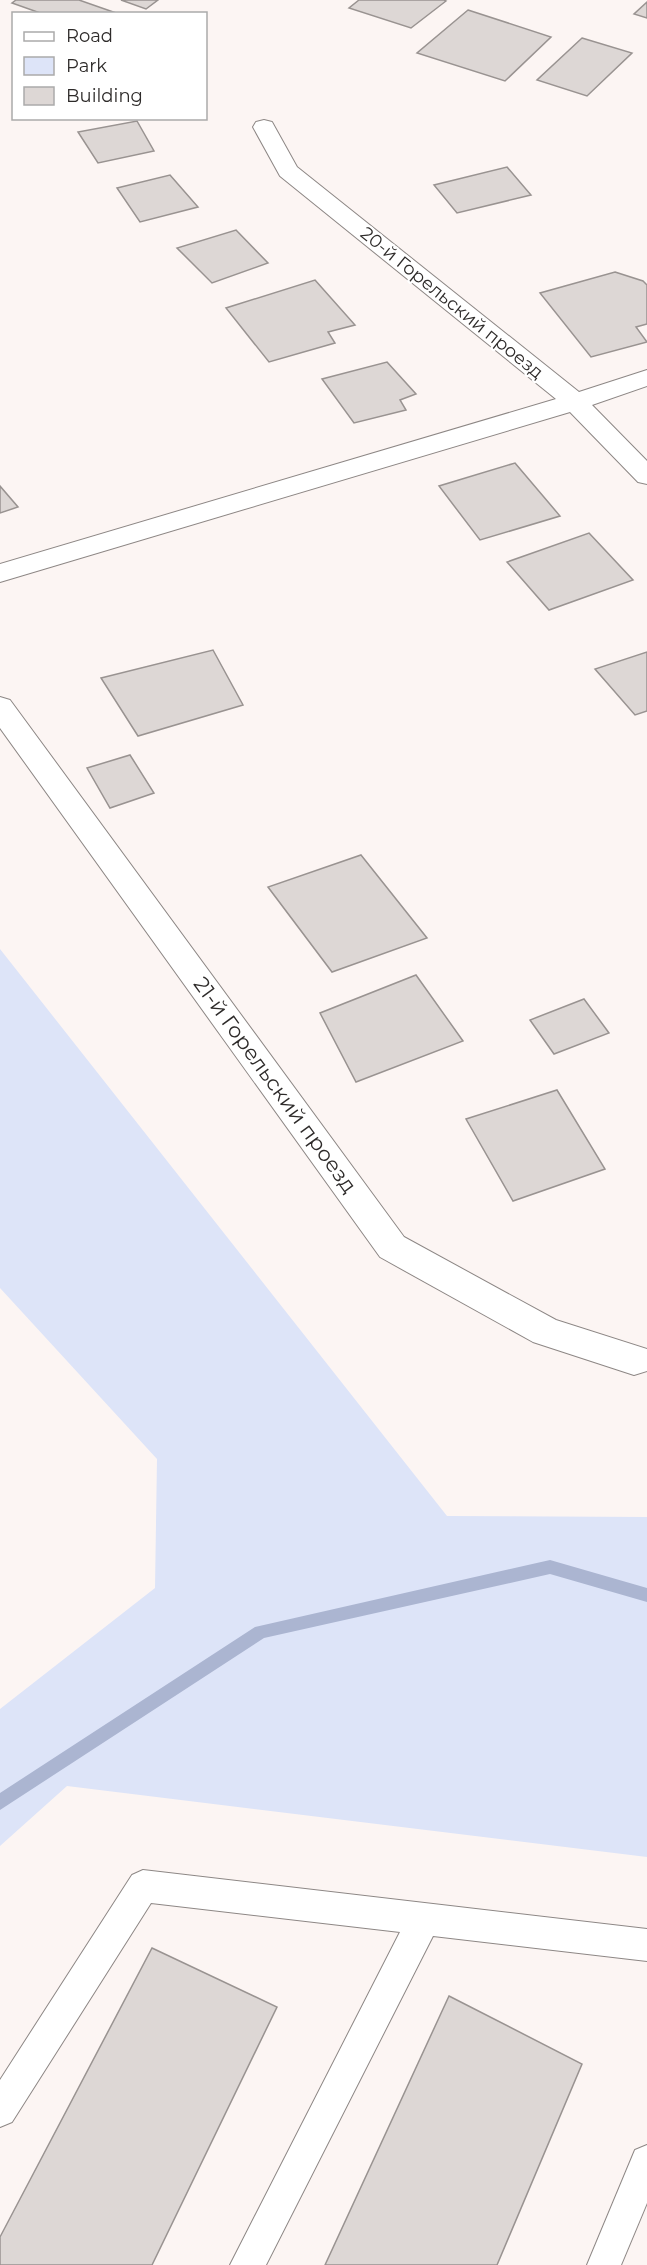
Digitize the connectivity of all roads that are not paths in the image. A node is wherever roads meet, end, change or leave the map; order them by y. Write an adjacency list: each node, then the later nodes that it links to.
1 (264, 127): 3 (street, 20-й Горельский проезд)
2 (647, 378): 3 (street)
3 (575, 402): 4 (street, 20-й Горельский проезд); 5 (street)
4 (647, 476)
5 (0, 573)
6 (0, 707): 7 (street, 21-й Горельский проезд)
7 (634, 1360)
8 (424, 1919): 9 (lane); 10 (lane); 12 (lane)
9 (647, 1945)
10 (0, 2110)
11 (647, 2162): 13 (lane)
12 (247, 2265)
13 (604, 2265)

